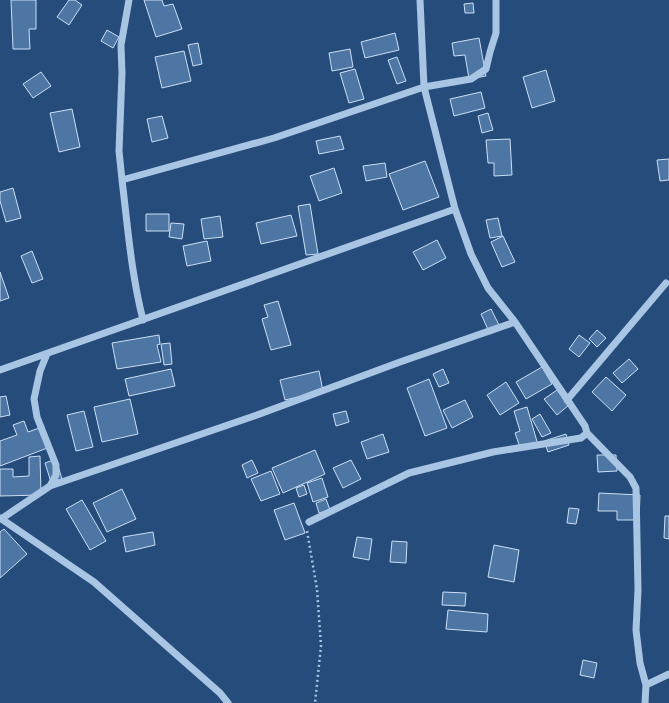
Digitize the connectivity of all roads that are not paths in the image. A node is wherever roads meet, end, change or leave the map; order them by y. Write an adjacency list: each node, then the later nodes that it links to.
1 (129, 0): 5 (street)
2 (420, 0): 4 (street)
3 (496, 0): 4 (street)
4 (424, 87): 5 (street); 6 (street)
5 (122, 180): 8 (street)
6 (455, 209): 8 (street); 9 (street)
7 (666, 283): 12 (street)
8 (143, 320): 10 (street)
9 (515, 322): 12 (street); 14 (street)
10 (47, 354): 11 (street); 14 (street)
11 (0, 370)
12 (567, 400): 13 (street)
13 (586, 433): 16 (street); 18 (street)
14 (50, 486): 15 (street)
15 (1, 518): 20 (street)
16 (309, 522)
17 (669, 674): 18 (street)
18 (646, 685): 19 (street)
19 (646, 702)
20 (228, 703)

